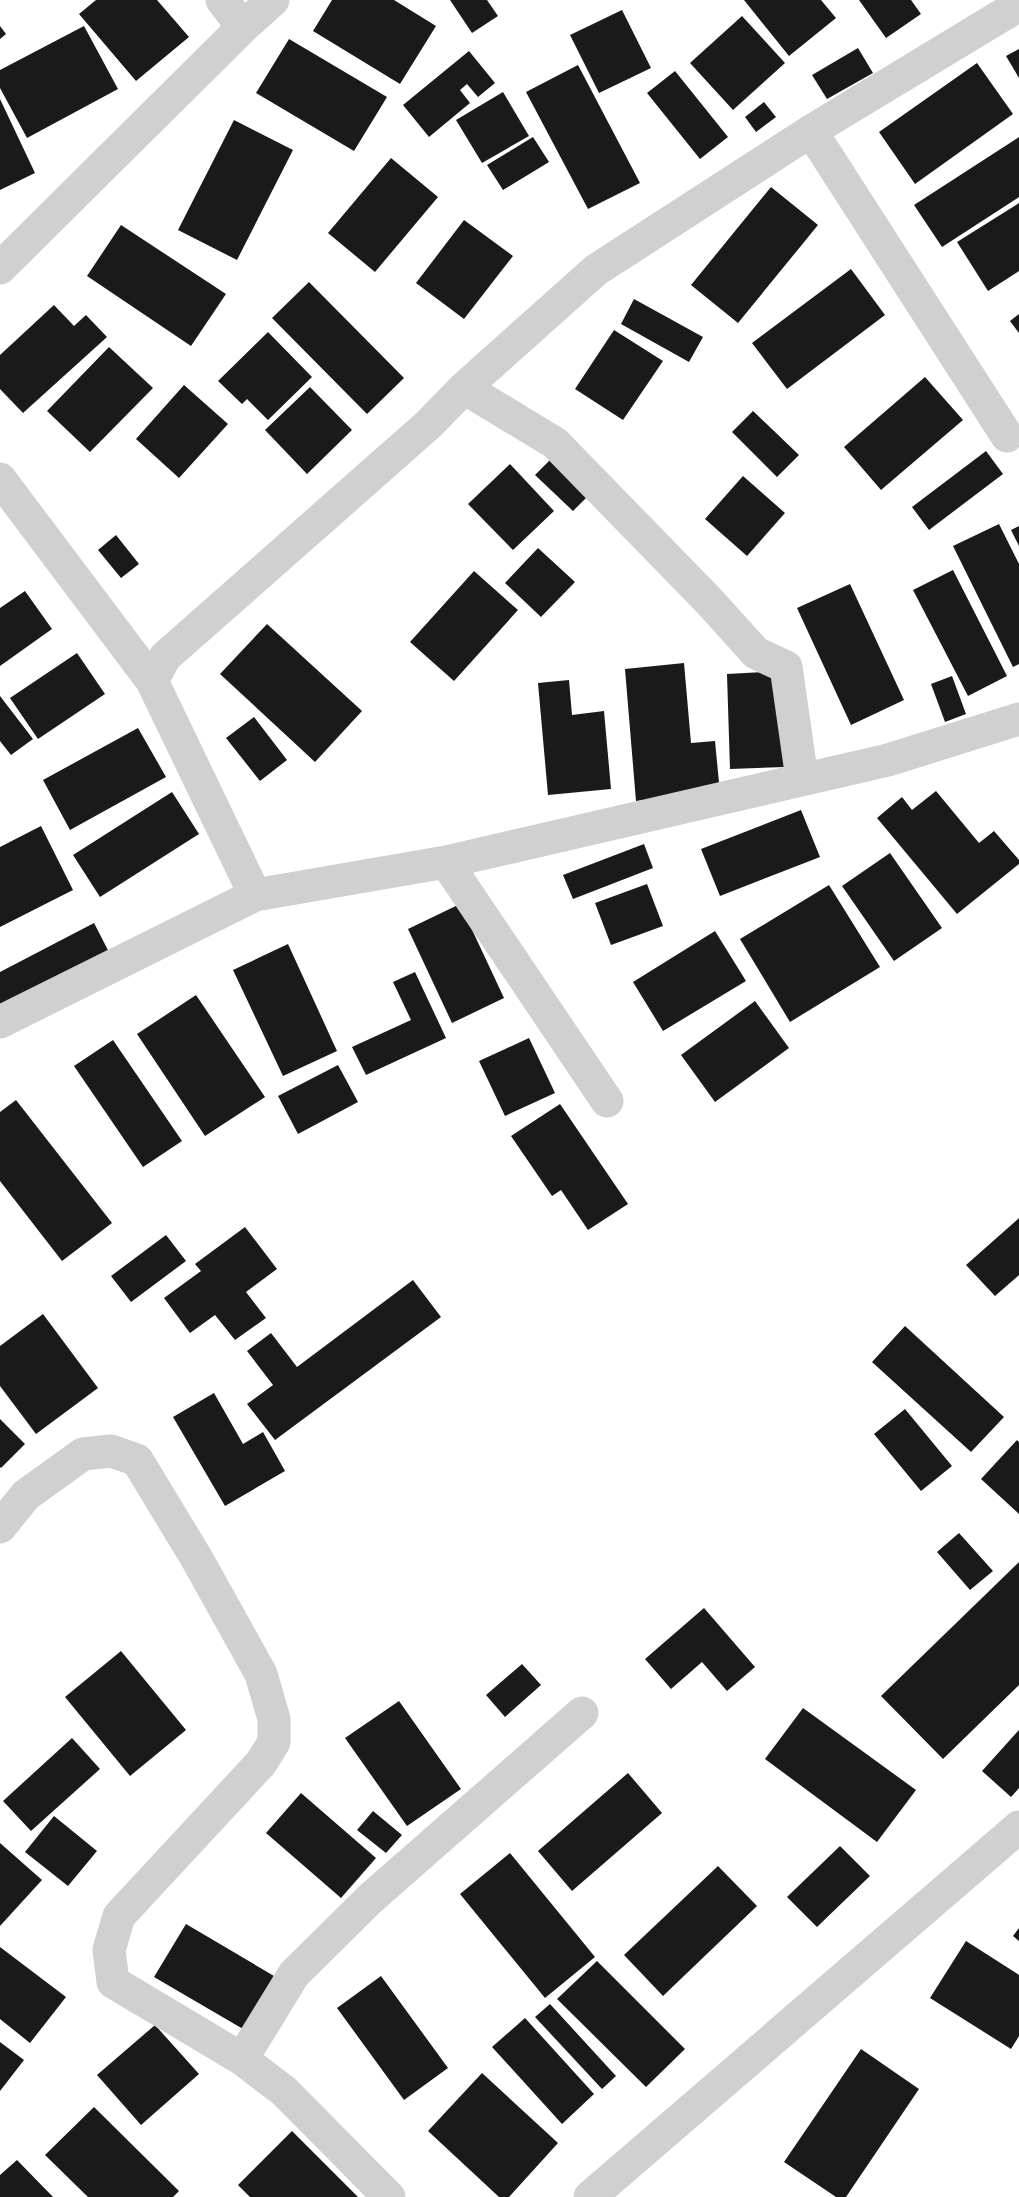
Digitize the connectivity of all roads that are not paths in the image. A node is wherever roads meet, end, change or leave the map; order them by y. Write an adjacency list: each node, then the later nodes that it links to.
1 (222, 0): 4 (street)
2 (273, 0): 4 (street)
3 (1019, 5): 5 (street)
4 (243, 27): 6 (street)
5 (811, 131): 7 (street); 8 (street)
6 (0, 268)
7 (464, 388): 10 (street); 12 (street)
8 (1007, 436)
9 (0, 479): 10 (street)
10 (152, 681): 14 (street)
11 (1019, 719): 12 (street)
12 (802, 779): 13 (street)
13 (446, 862): 14 (street); 16 (street)
14 (255, 895): 15 (street)
15 (0, 1022)
16 (607, 1101)
17 (0, 1527): 20 (street)
18 (582, 1713): 20 (street)
19 (1019, 1827): 22 (street)
20 (242, 2059): 21 (street)
21 (389, 2197)
22 (590, 2197)

